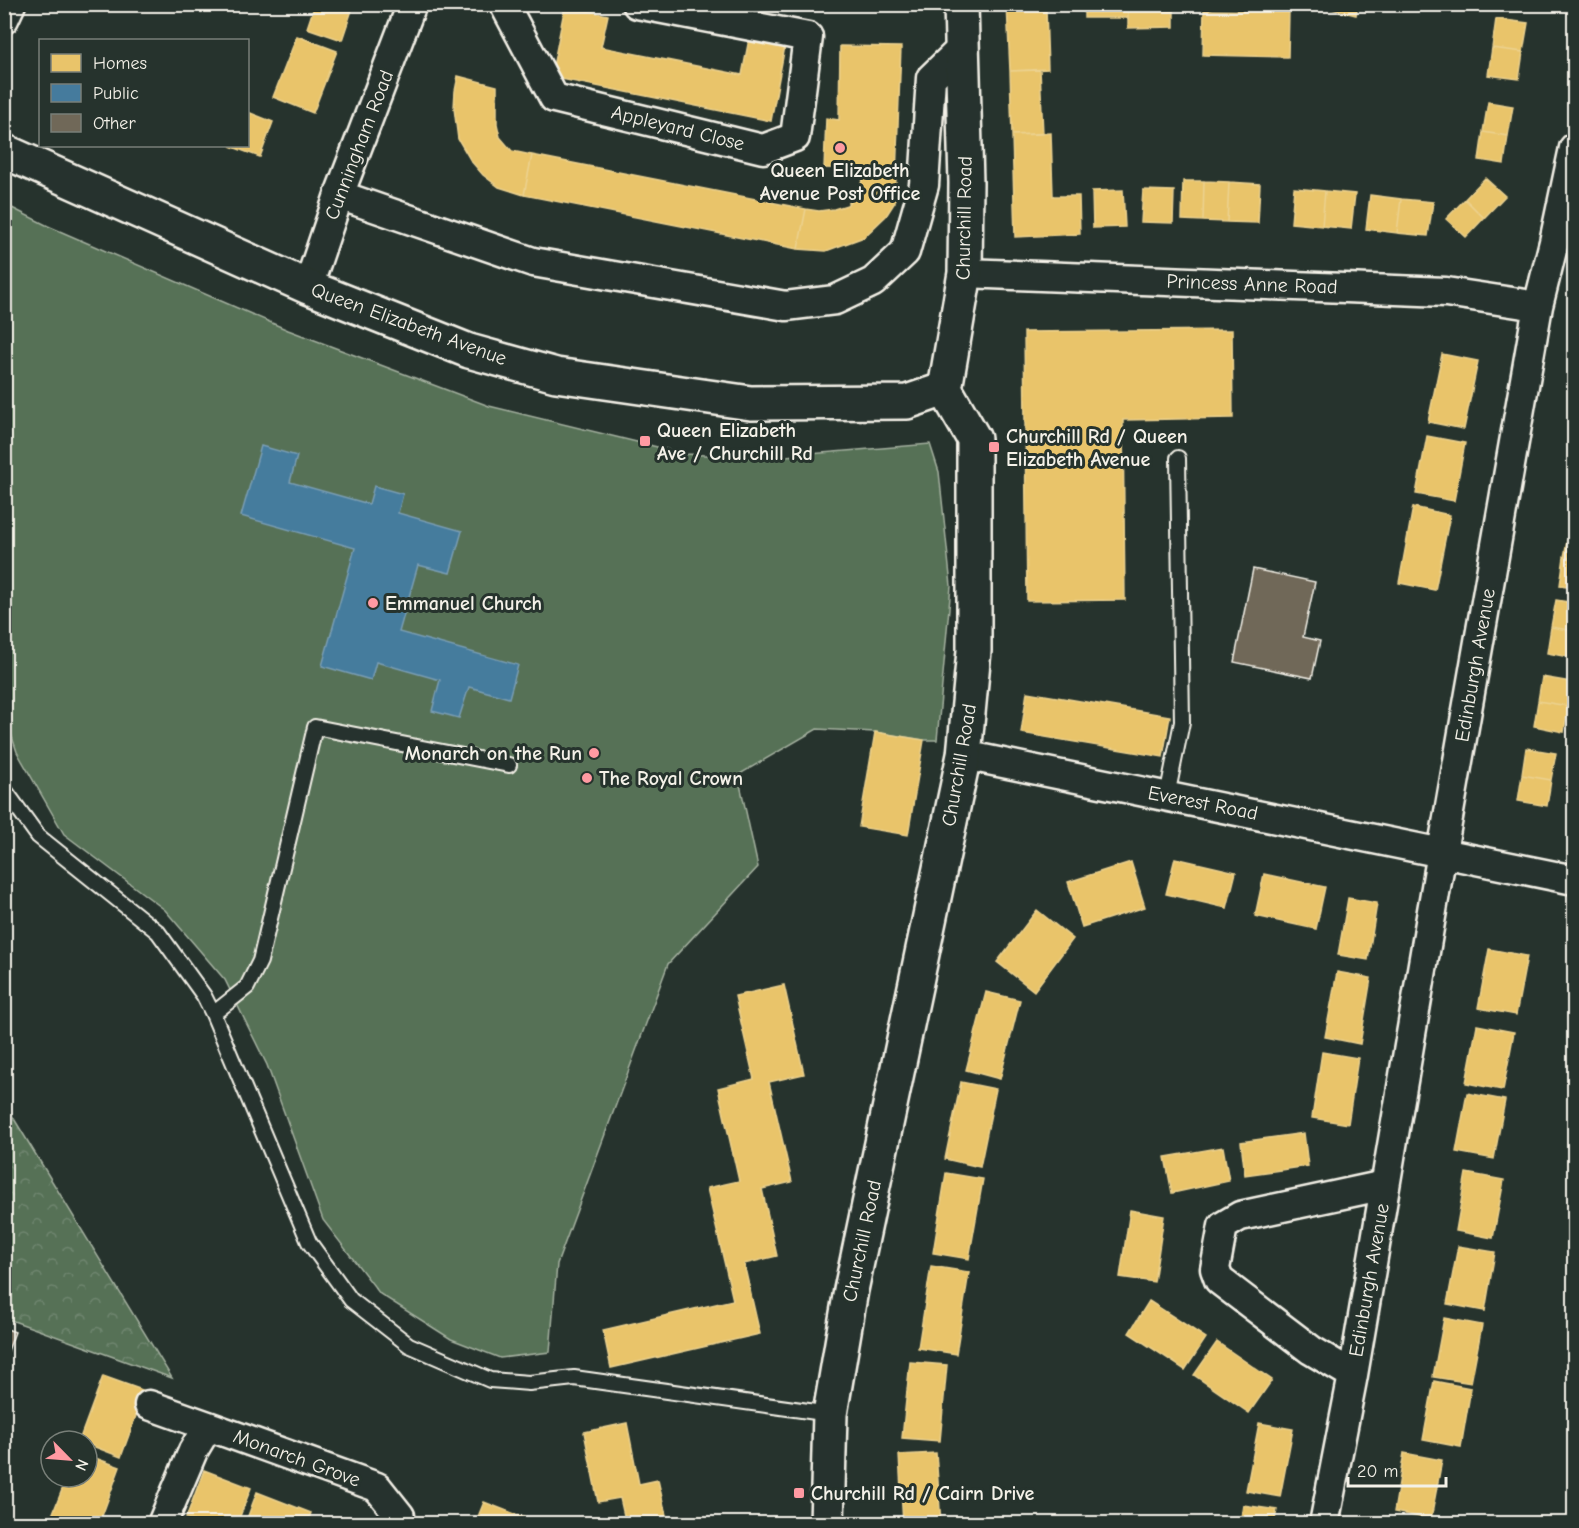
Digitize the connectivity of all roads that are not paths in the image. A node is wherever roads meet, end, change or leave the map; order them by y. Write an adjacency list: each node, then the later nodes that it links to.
1 (12, 4): 7 (street)
2 (412, 4): 11 (street, Cunningham Road)
3 (504, 4): 6 (street, Appleyard Close)
4 (637, 4): 6 (street, Appleyard Close)
5 (961, 4): 8 (street, Churchill Road)
6 (690, 10)
7 (4, 19)
8 (962, 48): 11 (street); 13 (street, Churchill Road)
9 (1575, 148): 12 (street, Edinburgh Avenue)
10 (4, 152): 14 (street, Queen Elizabeth Avenue)
11 (339, 195): 14 (street, Cunningham Road)
12 (1564, 243): 15 (street, Edinburgh Avenue)
13 (965, 273): 15 (street, Princess Anne Road); 16 (street, Churchill Road)
14 (308, 287): 16 (street, Queen Elizabeth Avenue)
15 (1538, 306): 22 (street, Edinburgh Avenue)
16 (945, 389): 18 (street, Churchill Road)
17 (1178, 458): 21 (lane)
18 (964, 754): 21 (street, Everest Road); 28 (street, Churchill Road)
19 (509, 765): 24 (lane)
20 (4, 789): 24 (lane)
21 (1167, 796): 22 (street, Everest Road)
22 (1442, 852): 23 (street, Everest Road); 25 (street, Edinburgh Avenue)
23 (1575, 880)
24 (213, 1014): 28 (lane)
25 (1386, 1185): 26 (street, Edinburgh Avenue); 26 (street, Edinburgh Avenue)
26 (1353, 1375): 33 (street, Edinburgh Avenue)
27 (149, 1405): 29 (street, Monarch Grove)
28 (830, 1414): 32 (street, Churchill Road)
29 (208, 1426): 30 (street, Monarch Grove); 31 (street, Monarch Grove)
30 (162, 1524)
31 (400, 1524)
32 (827, 1524)
33 (1324, 1524)

